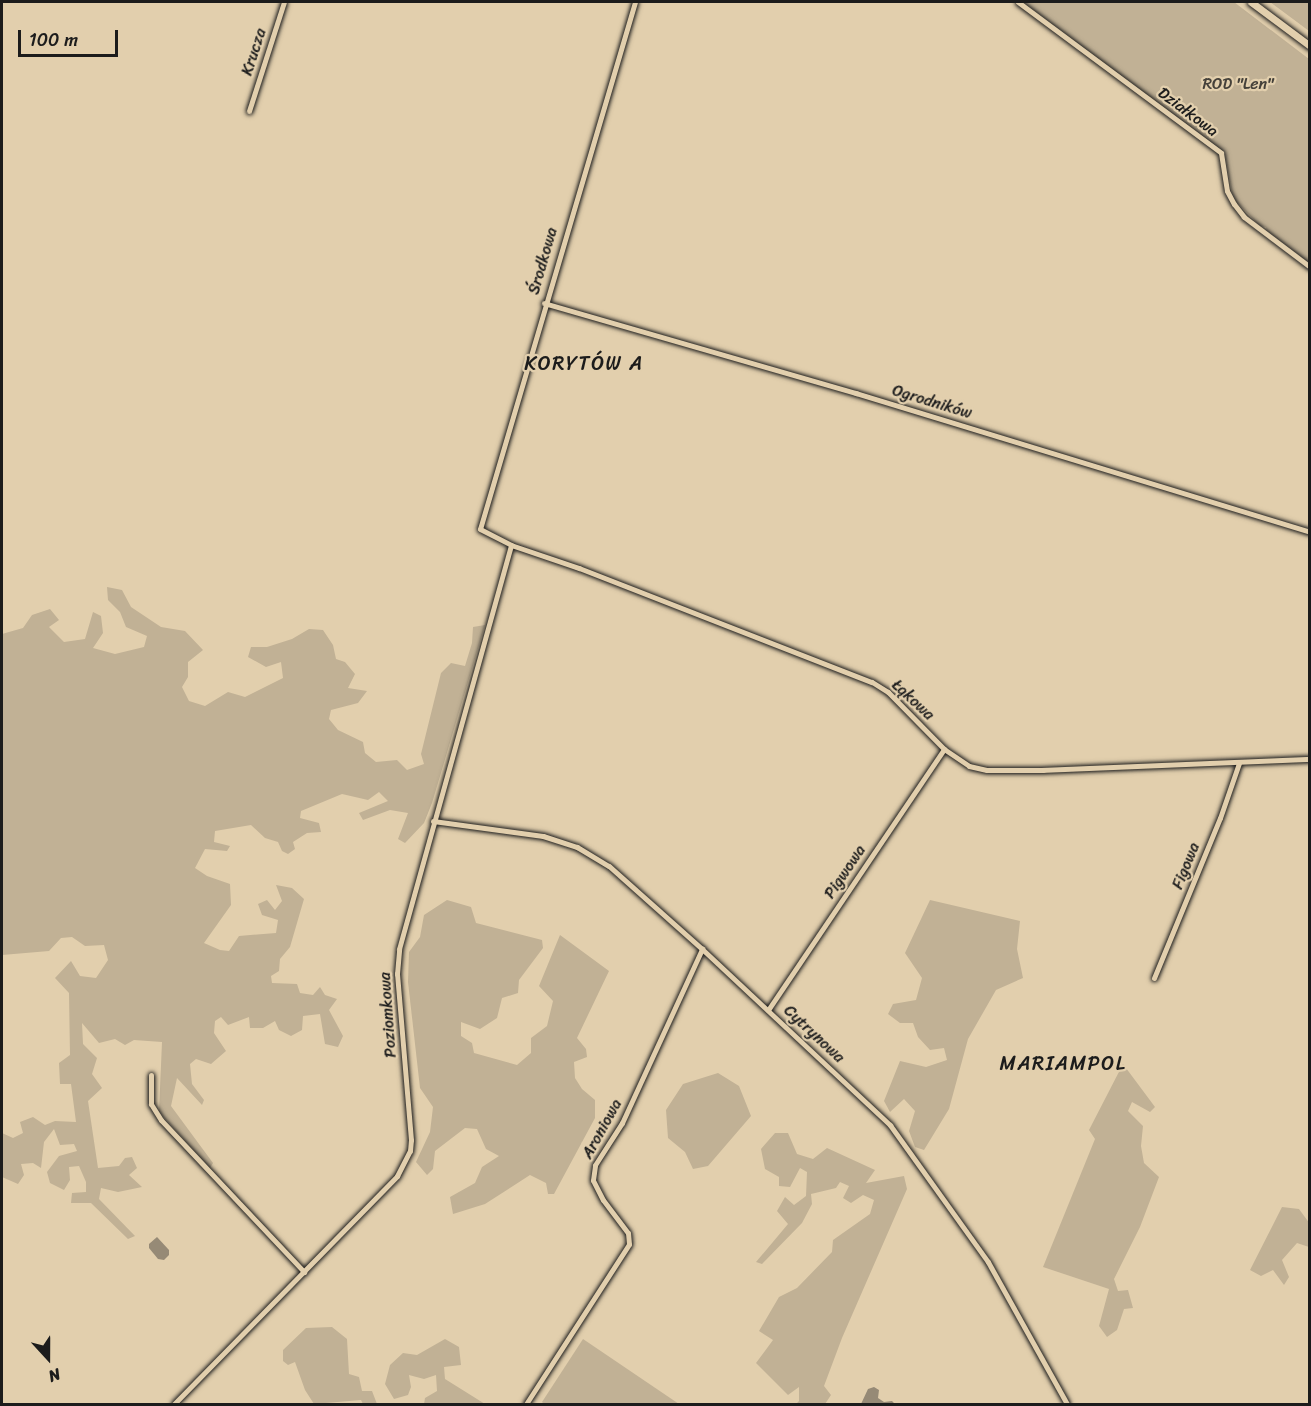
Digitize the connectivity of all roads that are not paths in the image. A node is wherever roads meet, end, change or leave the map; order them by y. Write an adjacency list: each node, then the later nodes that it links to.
1 (284, 2): 6 (street, Krucza)
2 (635, 2): 8 (street, Środkowa)
3 (1018, 2): 7 (street, Działkowa)
4 (1251, 2): 5 (street)
5 (1310, 46)
6 (249, 111)
7 (1310, 267)
8 (544, 303): 9 (street, Środkowa); 10 (street, Ogrodników)
9 (480, 529): 11 (street, Łąkowa)
10 (1310, 532)
11 (511, 545): 12 (street, Łąkowa); 15 (street, Poziomkowa)
12 (944, 749): 14 (street, Łąkowa); 18 (street, Pigwowa)
13 (1310, 759): 14 (street, Łąkowa)
14 (1239, 763): 17 (street, Figowa)
15 (433, 821): 16 (street, Cytrynowa); 20 (street, Poziomkowa)
16 (702, 949): 18 (street, Cytrynowa); 22 (street, Aroniowa)
17 (1154, 978)
18 (768, 1010): 23 (street, Cytrynowa)
19 (151, 1075): 20 (street)
20 (304, 1272): 21 (street, Poziomkowa)
21 (174, 1404)
22 (526, 1404)
23 (1067, 1404)

